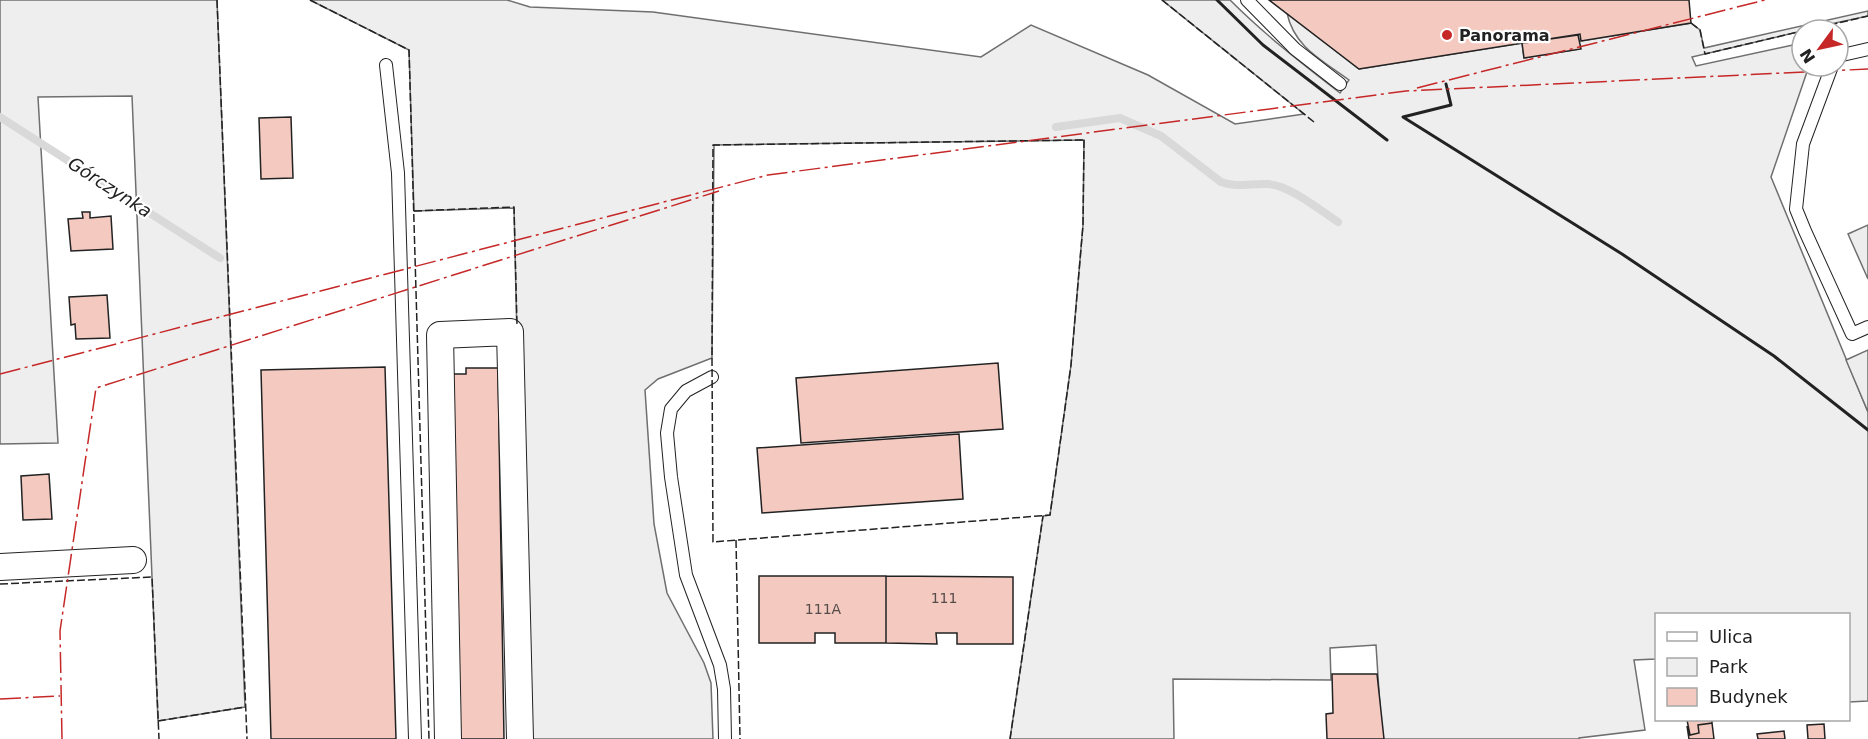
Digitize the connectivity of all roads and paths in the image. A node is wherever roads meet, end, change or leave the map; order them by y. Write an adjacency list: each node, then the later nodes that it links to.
1 (1247, 0): 6 (lane)
2 (1868, 49): 3 (lane)
3 (1850, 53)
4 (386, 65): 11 (lane)
5 (1828, 78): 7 (lane)
6 (1340, 84)
7 (1868, 327)
8 (712, 377): 14 (lane)
9 (133, 560): 10 (street)
10 (0, 567)
11 (415, 739)
12 (448, 739): 13 (street)
13 (520, 739)
14 (725, 739)

